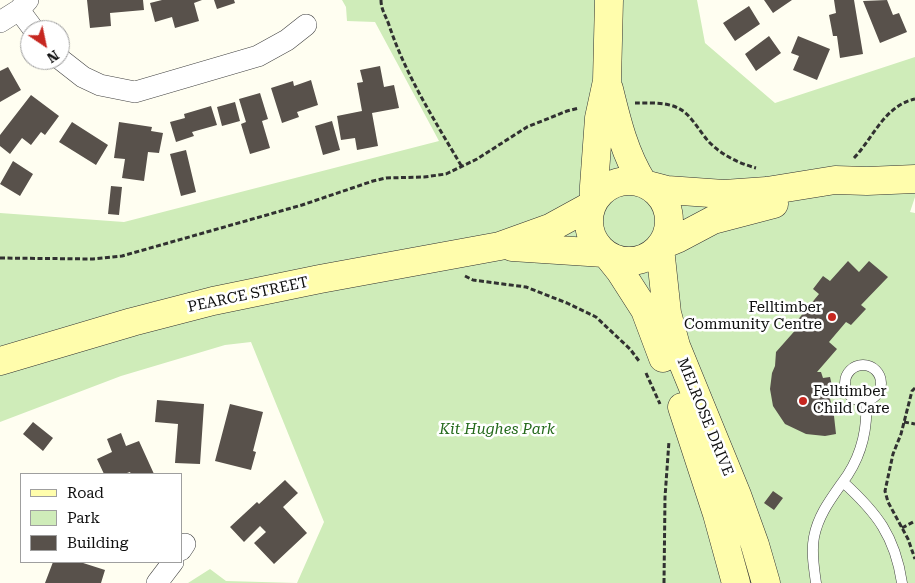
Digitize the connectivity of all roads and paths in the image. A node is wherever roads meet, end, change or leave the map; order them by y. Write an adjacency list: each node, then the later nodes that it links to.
1 (381, 0): 12 (path)
2 (608, 0): 8 (main road)
3 (24, 5): 4 (street); 5 (street)
4 (30, 20)
5 (0, 22)
6 (306, 25): 7 (street)
7 (70, 68)
8 (607, 81): 16 (main road); 17 (main road)
9 (915, 99): 14 (path)
10 (630, 102): 13 (path)
11 (584, 107): 12 (path)
12 (462, 167): 21 (path)
13 (761, 169)
14 (863, 171): 15 (main road); 16 (main road); 19 (main road)
15 (915, 179)
16 (645, 184): 17 (main road); 19 (main road)
17 (593, 203): 18 (main road, PEARCE STREET); 20 (main road)
18 (500, 246): 20 (main road, PEARCE STREET); 23 (main road, PEARCE STREET)
19 (661, 246): 20 (main road); 38 (main road, MELROSE DRIVE)
20 (606, 255): 37 (main road, MELROSE DRIVE)
21 (0, 258)
22 (464, 276): 26 (path)
23 (0, 361)
24 (915, 388): 27 (path)
25 (866, 401): 30 (lane)
26 (661, 408)
27 (904, 422): 28 (path); 32 (path)
28 (915, 424)
29 (669, 434): 36 (path)
30 (843, 482): 39 (lane); 40 (lane)
31 (915, 522): 32 (path)
32 (902, 528): 33 (path)
33 (915, 559)
34 (172, 563): 35 (street)
35 (157, 583)
36 (664, 583)
37 (736, 583)
38 (766, 583)
39 (816, 583)
40 (902, 583)

